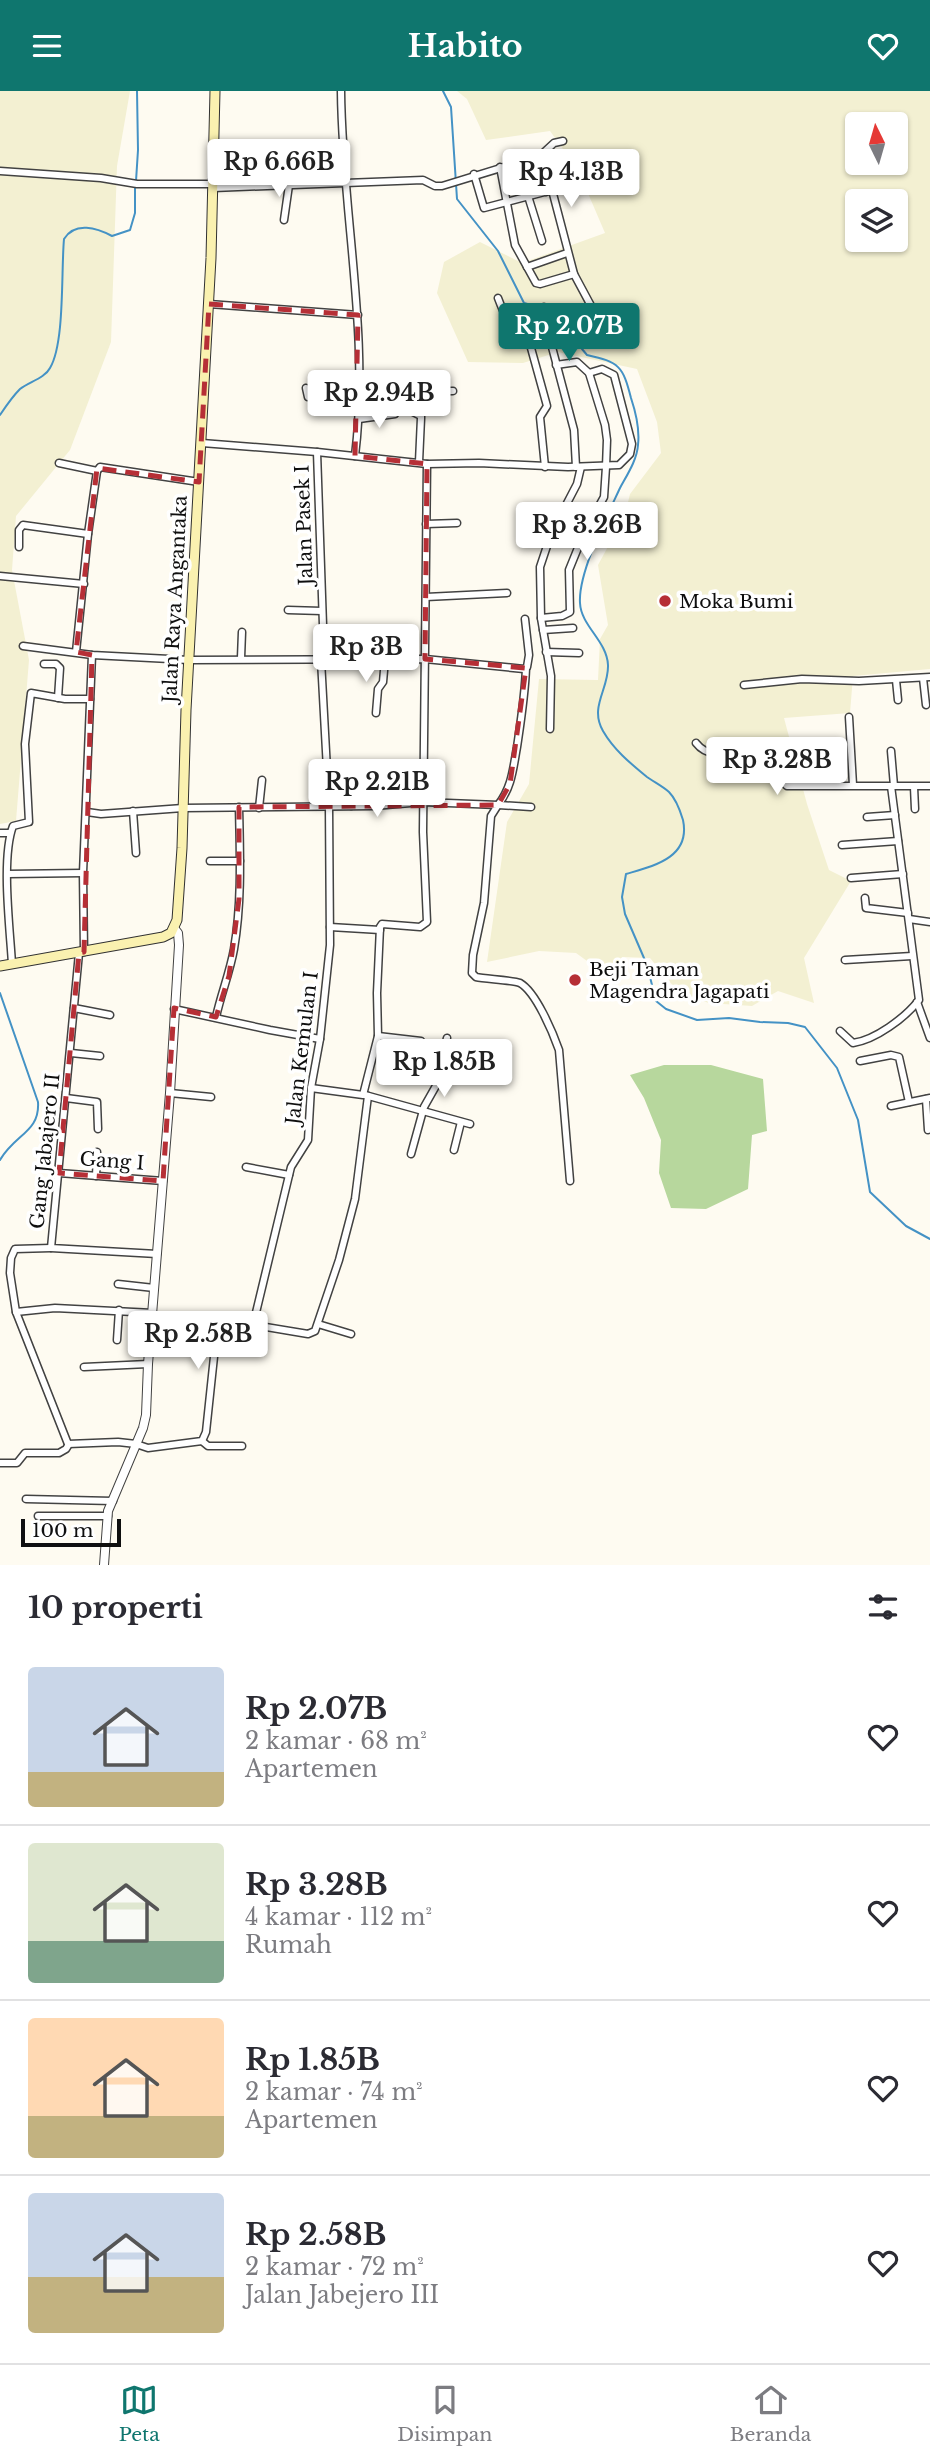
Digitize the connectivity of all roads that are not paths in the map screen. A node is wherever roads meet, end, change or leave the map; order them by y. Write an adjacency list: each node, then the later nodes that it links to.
1 (215, 91): 10 (main road, Jalan Raya Angantaka)
2 (341, 91): 8 (street)
3 (563, 141): 4 (street)
4 (526, 159): 5 (street); 11 (street)
5 (500, 167): 7 (street); 13 (street)
6 (0, 171): 10 (street)
7 (474, 174): 8 (street); 13 (street)
8 (344, 183): 9 (street); 22 (street)
9 (289, 185): 10 (street); 14 (street)
10 (213, 186): 20 (main road, Jalan Raya Angantaka)
11 (546, 191): 12 (street); 16 (street)
12 (528, 196): 13 (street); 15 (street)
13 (508, 202): 17 (street)
14 (284, 220)
15 (542, 241)
16 (568, 253): 17 (street); 18 (street)
17 (527, 267): 18 (street)
18 (574, 274): 23 (street)
19 (498, 298): 24 (street)
20 (208, 304): 22 (street); 35 (main road, Jalan Raya Angantaka)
21 (544, 307): 24 (street)
22 (358, 314): 32 (street)
23 (604, 330)
24 (548, 332): 26 (street)
25 (531, 348): 41 (street)
26 (556, 365): 27 (street); 42 (street)
27 (589, 373): 43 (street); 43 (street)
28 (412, 380): 31 (street)
29 (306, 388): 32 (street)
30 (453, 391): 31 (street)
31 (411, 392): 38 (street)
32 (359, 401): 34 (street)
33 (395, 414): 34 (street)
34 (359, 419): 37 (street)
35 (202, 443): 36 (street); 45 (main road, Jalan Raya Angantaka)
36 (317, 452): 37 (street); 55 (street, Jalan Pasek I)
37 (355, 456): 38 (street)
38 (419, 462): 40 (street)
39 (60, 463): 44 (street)
40 (427, 464): 41 (street); 47 (street)
41 (545, 467): 42 (street)
42 (572, 467): 43 (street); 56 (street)
43 (606, 467): 56 (street)
44 (97, 471): 45 (street); 48 (street)
45 (199, 482): 69 (main road, Jalan Raya Angantaka)
46 (457, 523): 47 (street)
47 (426, 524): 53 (street)
48 (88, 534): 49 (street); 51 (street)
49 (19, 547)
50 (0, 576): 51 (street)
51 (84, 584): 62 (street)
52 (507, 593): 53 (street)
53 (426, 597): 68 (street)
54 (288, 610): 55 (street)
55 (322, 611): 70 (street, Jalan Pasek I)
56 (541, 618): 59 (street)
57 (525, 619): 72 (street)
58 (573, 628): 59 (street)
59 (542, 630): 63 (street)
60 (242, 632): 66 (street)
61 (23, 646): 62 (street)
62 (76, 652): 65 (street)
63 (545, 652): 64 (street); 82 (street)
64 (579, 653)
65 (92, 655): 69 (street); 77 (street, Gang Jabajero II)
66 (241, 658): 69 (street); 70 (street)
67 (385, 659): 68 (street); 70 (street); 80 (street)
68 (425, 659): 72 (street); 91 (street)
69 (189, 660): 95 (main road, Jalan Raya Angantaka)
70 (321, 660): 93 (street, Jalan Pasek I)
71 (44, 664): 76 (street)
72 (526, 668): 92 (street)
73 (926, 678): 74 (street); 79 (street)
74 (896, 680): 75 (street); 78 (street)
75 (744, 685)
76 (58, 698): 77 (street); 105 (street)
77 (90, 699): 101 (street, Gang Jabajero II)
78 (898, 700)
79 (926, 705)
80 (376, 713)
81 (849, 717): 87 (street)
82 (550, 729)
83 (696, 743): 87 (street)
84 (891, 751): 88 (street)
85 (352, 773): 94 (street)
86 (262, 780): 98 (street)
87 (853, 785): 88 (street)
88 (892, 786): 90 (street); 102 (street)
89 (930, 786): 90 (street)
90 (914, 787): 99 (street)
91 (423, 802): 92 (street); 94 (street); 120 (street)
92 (498, 805): 97 (street); 161 (street)
93 (329, 806): 94 (street); 98 (street); 118 (street, Jalan Kemulan I)
94 (351, 806)
95 (183, 807): 96 (street); 100 (street); 119 (main road, Jalan Raya Angantaka)
96 (239, 807): 98 (street); 110 (street)
97 (531, 807)
98 (259, 808)
99 (915, 809)
100 (133, 811): 101 (street); 108 (street)
101 (87, 812): 111 (street, Gang Jabajero II)
102 (895, 815): 103 (street); 106 (street)
103 (867, 817)
104 (0, 833): 105 (street)
105 (10, 833): 112 (street)
106 (898, 841): 107 (street); 113 (street)
107 (842, 845)
108 (136, 853)
109 (210, 861): 110 (street)
110 (240, 861): 130 (street)
111 (83, 873): 112 (street); 121 (street, Gang Jabajero II)
112 (8, 874): 123 (street)
113 (903, 874): 114 (street); 116 (street)
114 (851, 878)
115 (864, 898): 116 (street)
116 (908, 916): 117 (street); 122 (street)
117 (930, 922)
118 (330, 927): 120 (street); 133 (street, Jalan Kemulan I)
119 (174, 928): 121 (main road); 128 (street)
120 (380, 930): 132 (street)
121 (81, 952): 123 (main road); 127 (street, Gang Jabajero II)
122 (912, 956): 124 (street); 126 (street)
123 (12, 959): 125 (main road)
124 (845, 960)
125 (0, 966)
126 (917, 1002): 131 (street); 135 (street)
127 (74, 1008): 129 (street); 137 (street, Gang Jabajero II)
128 (178, 1009): 130 (street); 141 (street)
129 (110, 1015)
130 (216, 1017): 133 (street)
131 (840, 1031)
132 (378, 1036): 136 (street); 142 (street)
133 (320, 1038): 140 (street, Jalan Kemulan I)
134 (447, 1038): 148 (street)
135 (930, 1038)
136 (421, 1041)
137 (71, 1053): 138 (street); 144 (street, Gang Jabajero II)
138 (100, 1056)
139 (860, 1061): 146 (street)
140 (311, 1088): 142 (street); 158 (street, Jalan Kemulan I)
141 (170, 1093): 143 (street); 160 (street)
142 (365, 1095): 148 (street); 169 (street)
143 (211, 1097)
144 (66, 1098): 151 (street); 157 (street, Gang Jabajero II)
145 (928, 1099): 146 (street); 152 (street)
146 (909, 1102): 147 (street)
147 (891, 1106)
148 (422, 1112): 149 (street); 155 (street)
149 (461, 1122): 150 (street); 153 (street)
150 (470, 1124)
151 (98, 1129)
152 (928, 1130)
153 (454, 1150)
154 (97, 1153): 159 (street)
155 (411, 1154)
156 (246, 1167): 158 (street)
157 (59, 1173): 159 (street, Gang I); 162 (street, Gang Jabajero II)
158 (289, 1175): 170 (street, Jalan Kemulan I)
159 (96, 1176): 160 (street, Gang I)
160 (163, 1181): 163 (street)
161 (570, 1181)
162 (51, 1248): 163 (street, Gang Jabajero II); 167 (street)
163 (157, 1254): 165 (street)
164 (118, 1284): 165 (street)
165 (154, 1288): 168 (street)
166 (119, 1310): 167 (street); 168 (street); 172 (street)
167 (16, 1312): 176 (street)
168 (153, 1313): 173 (street)
169 (318, 1324): 170 (street); 171 (street)
170 (253, 1325): 175 (street)
171 (351, 1334)
172 (117, 1339)
173 (148, 1364): 174 (street); 177 (street)
174 (85, 1367)
175 (202, 1441): 177 (street); 178 (street)
176 (69, 1444): 177 (street); 179 (street)
177 (136, 1444): 181 (street)
178 (242, 1446)
179 (0, 1463)
180 (26, 1499): 181 (street)
181 (113, 1501): 183 (street)
182 (38, 1515): 183 (street)
183 (108, 1516): 184 (street)
184 (104, 1565)

